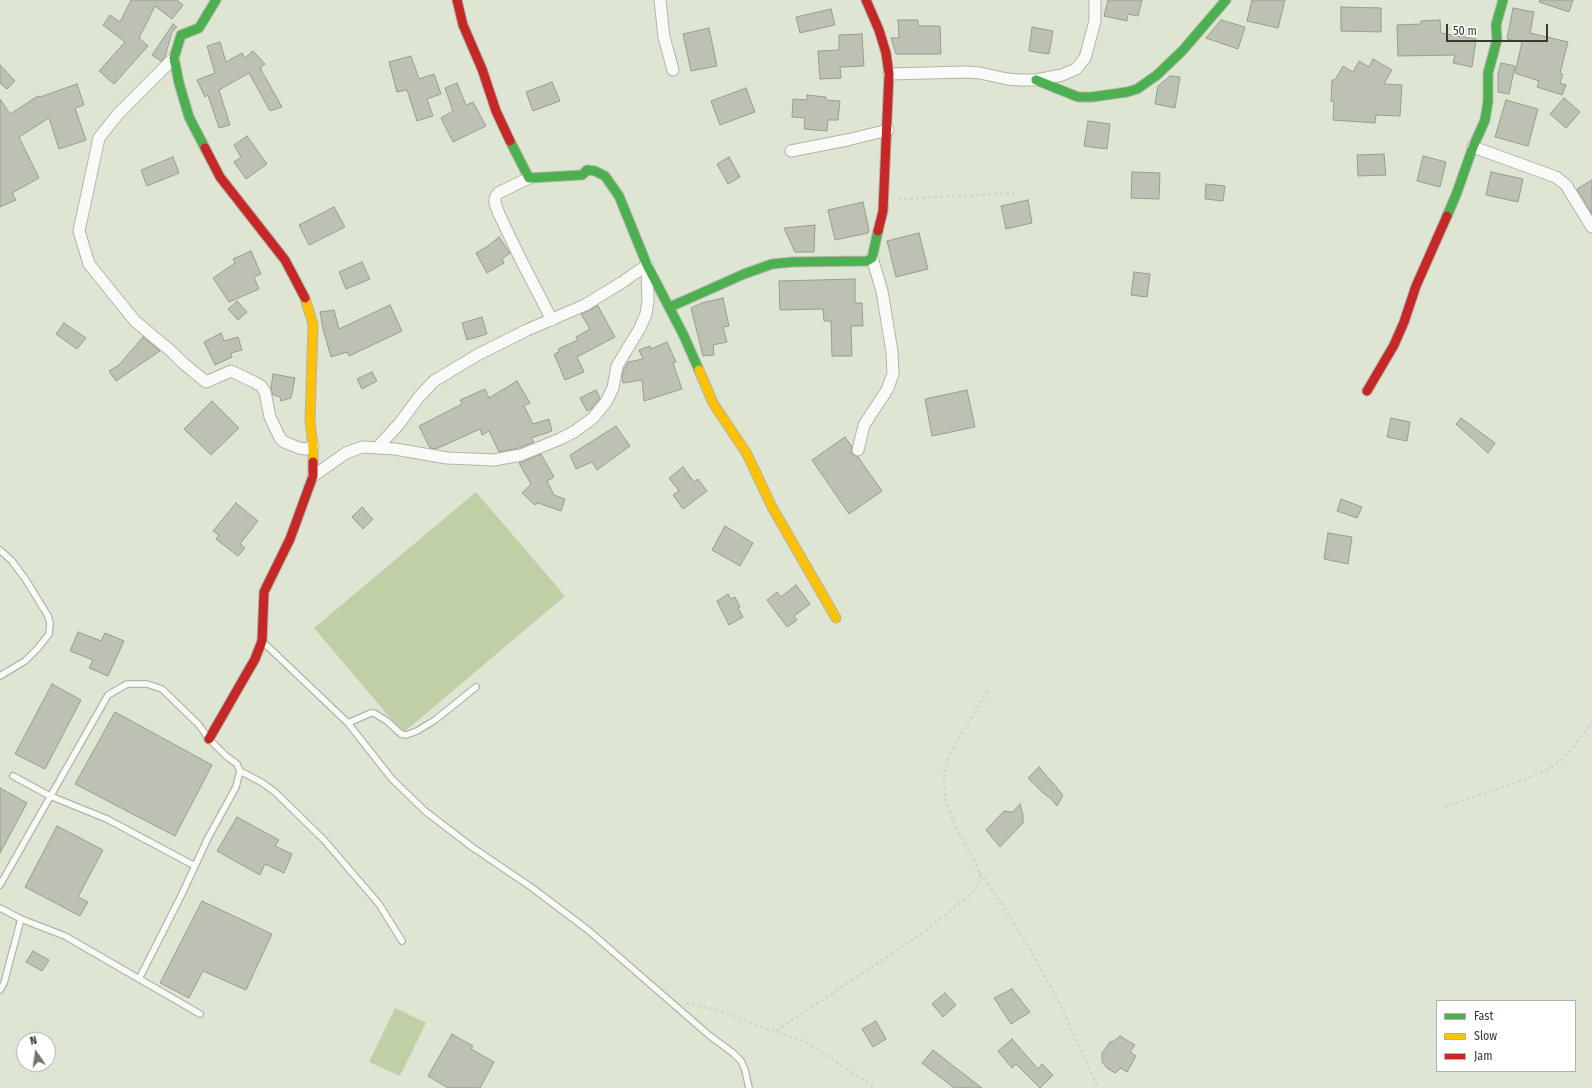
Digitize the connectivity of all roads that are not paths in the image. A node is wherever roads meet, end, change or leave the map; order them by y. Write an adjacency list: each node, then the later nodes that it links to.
1 (216, 0): 8 (street)
2 (457, 0): 15 (street)
3 (660, 0): 9 (street)
4 (866, 0): 10 (street)
5 (1095, 0): 11 (street)
6 (1226, 0): 11 (street)
7 (1503, 0): 13 (street)
8 (174, 58): 22 (street); 22 (street)
9 (674, 70)
10 (889, 74): 11 (street); 12 (street)
11 (1036, 80)
12 (888, 130): 14 (street); 17 (street)
13 (1473, 147): 16 (street); 21 (street)
14 (791, 152)
15 (529, 178): 18 (street); 20 (street)
16 (1592, 227)
17 (872, 258): 19 (street); 24 (street)
18 (647, 265): 19 (street); 20 (street); 23 (street)
19 (670, 307): 27 (street)
20 (552, 320): 23 (street)
21 (1368, 391)
22 (313, 446): 25 (street)
23 (377, 448): 25 (street)
24 (858, 450)
25 (313, 476): 28 (street)
26 (0, 550): 29 (lane)
27 (836, 618)
28 (262, 641): 31 (lane); 32 (street)
29 (0, 676)
30 (476, 687): 31 (lane)
31 (348, 723): 44 (lane)
32 (209, 739): 33 (lane); 35 (lane)
33 (240, 771): 36 (lane); 40 (lane)
34 (13, 776): 35 (lane)
35 (50, 796): 36 (lane); 37 (lane)
36 (195, 866): 41 (lane)
37 (0, 885)
38 (0, 908): 39 (lane)
39 (21, 919): 41 (lane); 42 (lane)
40 (402, 941)
41 (139, 979): 43 (lane)
42 (0, 990)
43 (200, 1014)
44 (750, 1088)

